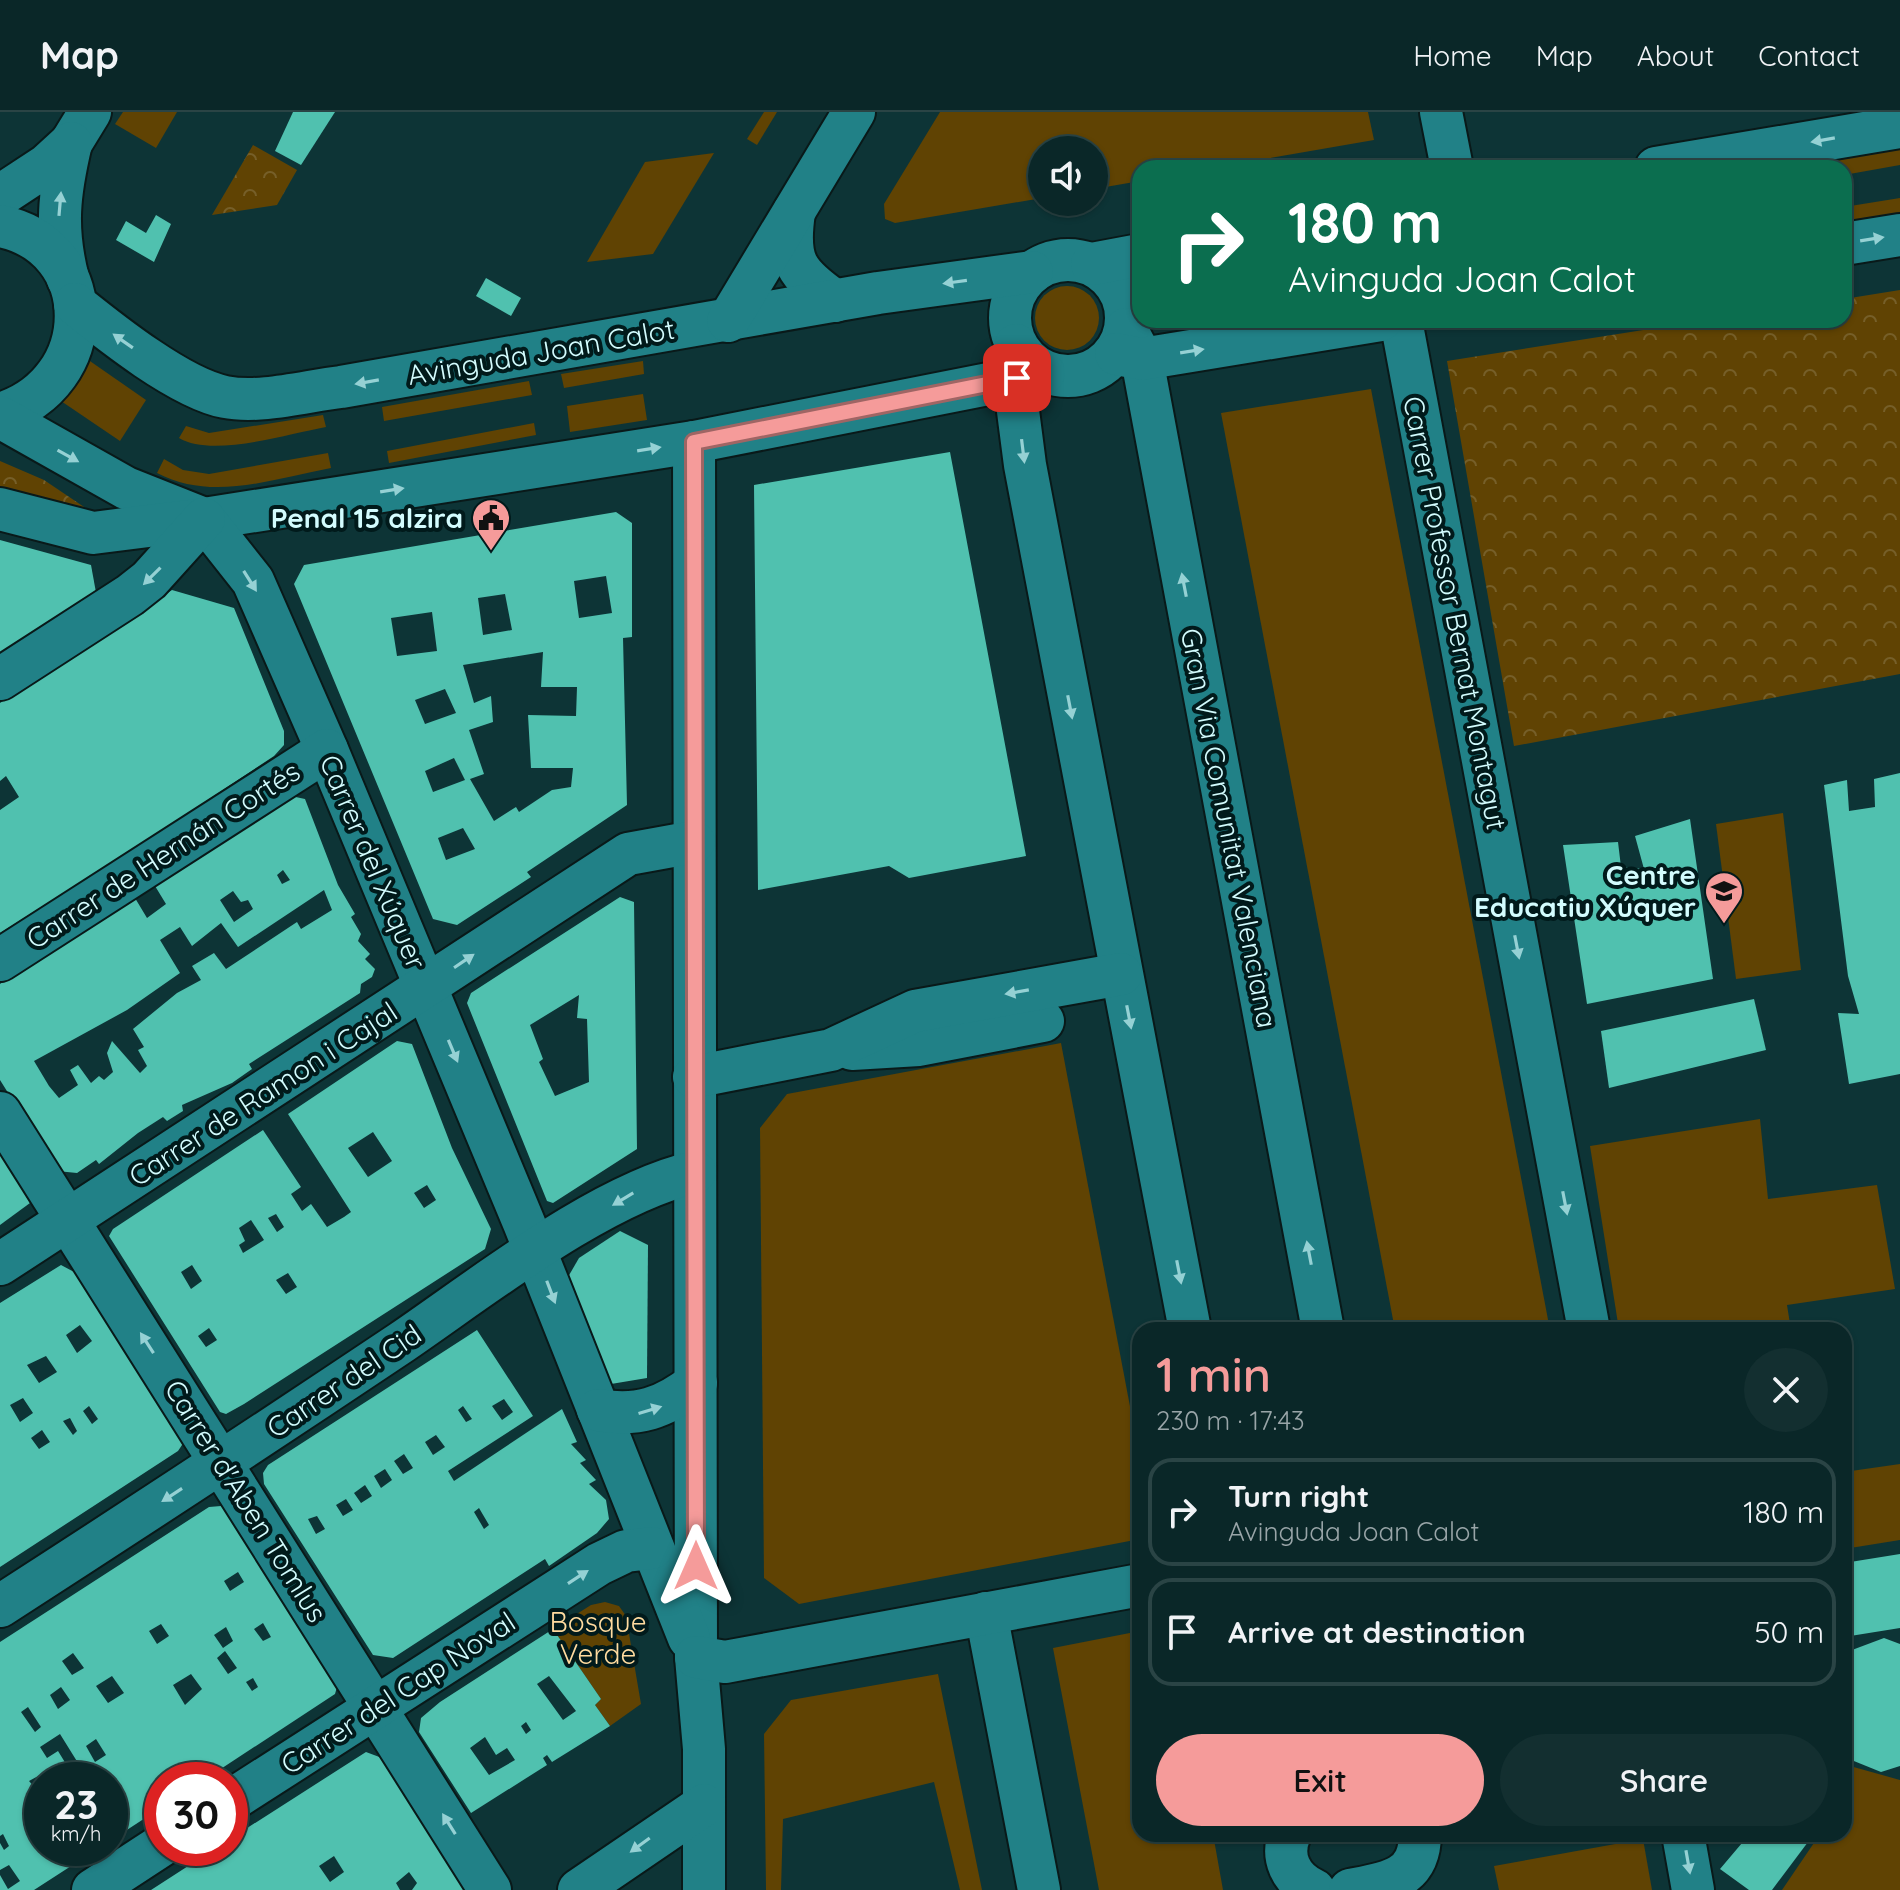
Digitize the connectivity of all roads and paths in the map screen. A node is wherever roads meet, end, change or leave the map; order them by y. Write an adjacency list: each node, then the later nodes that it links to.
1 (854, 112): 8 (street)
2 (1441, 112): 5 (street)
3 (1900, 127): 6 (street, one-way to 6)
4 (81, 128): 7 (street); 15 (street, one-way to 4)
5 (1450, 160)
6 (1704, 160)
7 (0, 196)
8 (794, 210): 16 (street); 17 (street)
9 (0, 226): 15 (street, Avinguda Joan Calot)
10 (1900, 235): 11 (street, one-way to 10)
11 (1852, 243)
12 (1132, 256): 13 (street)
13 (1092, 264): 14 (street); 20 (street)
14 (1032, 272): 16 (street, Avinguda Joan Calot, one-way to 16); 21 (street)
15 (72, 292): 17 (street, Avinguda Joan Calot, one-way to 15); 22 (street)
16 (835, 301): 17 (street, Avinguda Joan Calot)
17 (728, 321)
18 (1306, 328): 20 (street, one-way to 18)
19 (1402, 328): 42 (street, Carrer Professor Bernat Montagut, one-way to 42)
20 (1128, 347): 21 (street); 41 (street, Gran Via Comunitat Valenciana, one-way to 20)
21 (1026, 366): 23 (street); 30 (street, one-way to 30)
22 (0, 416): 25 (street, one-way to 25)
23 (694, 442): 25 (street, one-way to 23); 28 (street)
24 (0, 509): 25 (street)
25 (204, 519): 26 (street, one-way to 26); 27 (street, Carrer del Xúquer, one-way to 27)
26 (0, 679)
27 (327, 750): 29 (street, Carrer de Hernán Cortés); 31 (street, Carrer del Xúquer)
28 (694, 842): 31 (street, Carrer de Ramon i Cajal, one-way to 28); 34 (street)
29 (0, 960)
30 (1121, 974): 33 (street, one-way to 33); 40 (street, one-way to 40)
31 (426, 988): 37 (street, Carrer de Ramon i Cajal); 38 (street, Carrer del Xúquer, one-way to 38)
32 (1043, 1021): 33 (street)
33 (831, 1050): 34 (street)
34 (694, 1077): 36 (street)
35 (0, 1113): 37 (street, Carrer d'Aben Tomlus)
36 (695, 1172): 38 (street, Carrer del Cid, one-way to 38); 43 (street)
37 (68, 1221): 39 (street, Carrer de Ramon i Cajal); 45 (street, Carrer d'Aben Tomlus, one-way to 37)
38 (535, 1252): 44 (street, Carrer del Xúquer, one-way to 44); 45 (street, Carrer del Cid)
39 (0, 1264)
40 (1188, 1322)
41 (1321, 1322)
42 (1588, 1322)
43 (696, 1383): 44 (street, one-way to 43); 50 (street)
44 (598, 1410): 46 (street, Carrer del Xúquer)
45 (223, 1462): 48 (street, Carrer del Cid, one-way to 48); 51 (street, Carrer d'Aben Tomlus)
46 (652, 1548): 50 (street, Carrer del Xúquer); 51 (street, Carrer del Cap Noval, one-way to 46)
47 (1132, 1586): 49 (street)
48 (0, 1606)
49 (986, 1613): 50 (street); 62 (street)
50 (696, 1657): 53 (street)
51 (375, 1707): 52 (street, Carrer del Cap Noval); 59 (street, Carrer d'Aben Tomlus, one-way to 51)
52 (248, 1789)
53 (704, 1805): 60 (street, one-way to 60); 61 (street)
54 (1421, 1842): 63 (street)
55 (1423, 1842): 64 (street)
56 (1684, 1842): 65 (street, one-way to 65)
57 (144, 1857): 58 (street)
58 (93, 1890)
59 (490, 1890)
60 (579, 1890)
61 (704, 1890)
62 (1039, 1890)
63 (1350, 1890)
64 (1429, 1890)
65 (1693, 1890)

